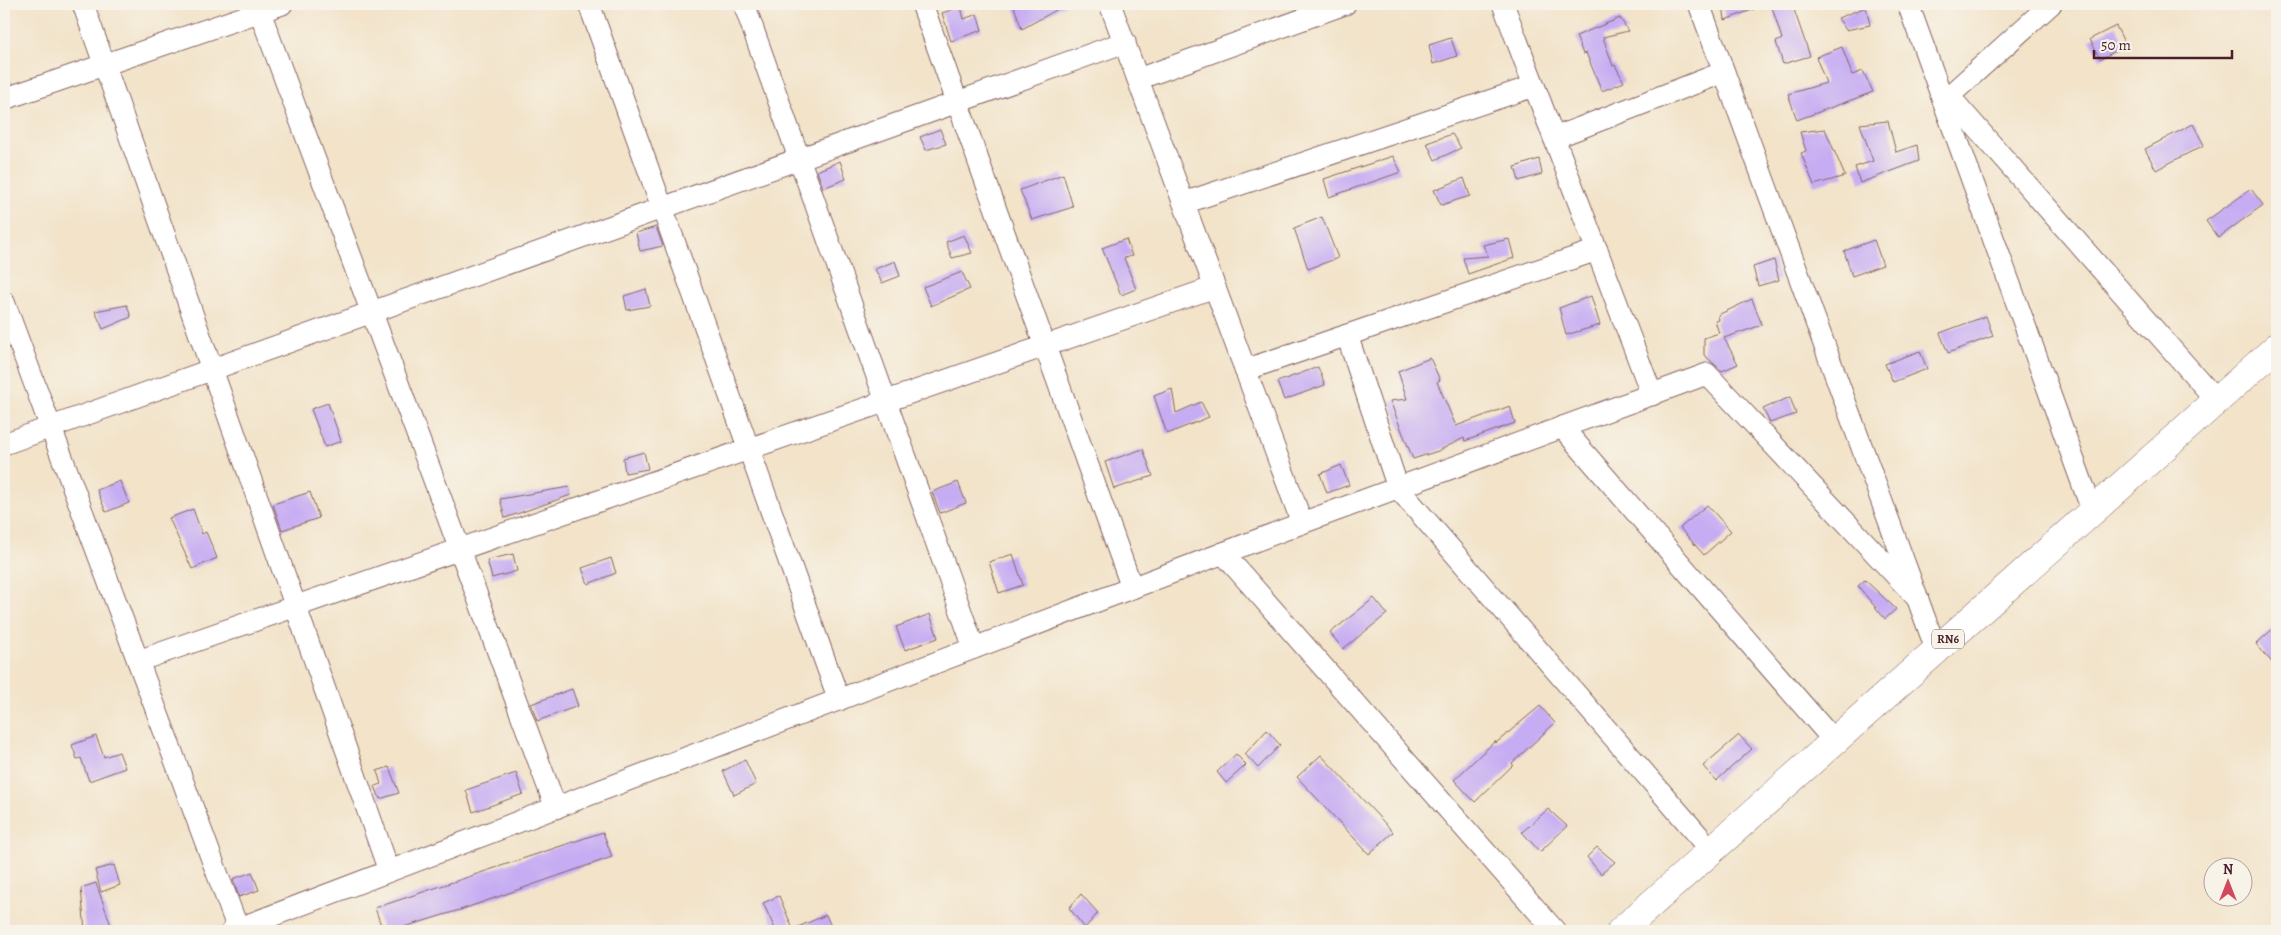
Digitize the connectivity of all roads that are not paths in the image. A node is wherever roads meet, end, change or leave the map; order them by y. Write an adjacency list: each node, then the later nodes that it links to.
1 (83, 4): 14 (street)
2 (282, 4): 12 (street)
3 (589, 4): 23 (street)
4 (744, 4): 21 (street)
5 (922, 4): 19 (street)
6 (1110, 4): 13 (street)
7 (1345, 4): 16 (street)
8 (1503, 4): 17 (street)
9 (1699, 4): 15 (street)
10 (1908, 4): 41 (street)
11 (2051, 4): 35 (street)
12 (258, 8): 14 (street); 27 (street)
13 (1124, 42): 16 (street); 19 (street)
14 (105, 64): 18 (street); 31 (street)
15 (1724, 72): 20 (street); 46 (street)
16 (1138, 79): 22 (street)
17 (1534, 86): 20 (street); 22 (street)
18 (4, 99)
19 (957, 102): 21 (street); 29 (street)
20 (1554, 138): 24 (street)
21 (799, 159): 23 (street); 34 (street)
22 (1184, 204): 25 (street)
23 (662, 208): 27 (street); 39 (street)
24 (1597, 250): 28 (street); 33 (street)
25 (1215, 287): 29 (street); 32 (street)
26 (4, 302): 36 (street)
27 (372, 312): 31 (street); 43 (street)
28 (1347, 336): 32 (street); 40 (street)
29 (1045, 346): 34 (street); 45 (street)
30 (2277, 348): 35 (main road, RN6)
31 (212, 370): 36 (street); 47 (street)
32 (1245, 370): 42 (street)
33 (1652, 395): 37 (street); 46 (street)
34 (886, 401): 39 (street); 48 (street)
35 (2217, 401): 41 (main road, RN6)
36 (51, 427): 38 (street); 50 (street)
37 (1562, 427): 40 (street); 52 (street)
38 (4, 444)
39 (748, 449): 43 (street); 51 (street)
40 (1398, 488): 42 (street); 54 (street)
41 (2092, 510): 49 (main road, RN6)
42 (1302, 523): 44 (street)
43 (460, 550): 47 (street); 53 (street)
44 (1223, 553): 45 (street); 57 (street)
45 (1132, 588): 48 (street)
46 (1918, 599): 49 (street)
47 (296, 606): 50 (street); 55 (street)
48 (974, 648): 51 (street)
49 (1936, 649): 52 (main road, RN6)
50 (138, 661): 56 (street)
51 (838, 700): 53 (street)
52 (1834, 740): 54 (main road, RN6)
53 (556, 808): 55 (street)
54 (1711, 850): 58 (main road, RN6)
55 (389, 871): 56 (street)
56 (235, 930)
57 (1555, 931)
58 (1621, 931)

